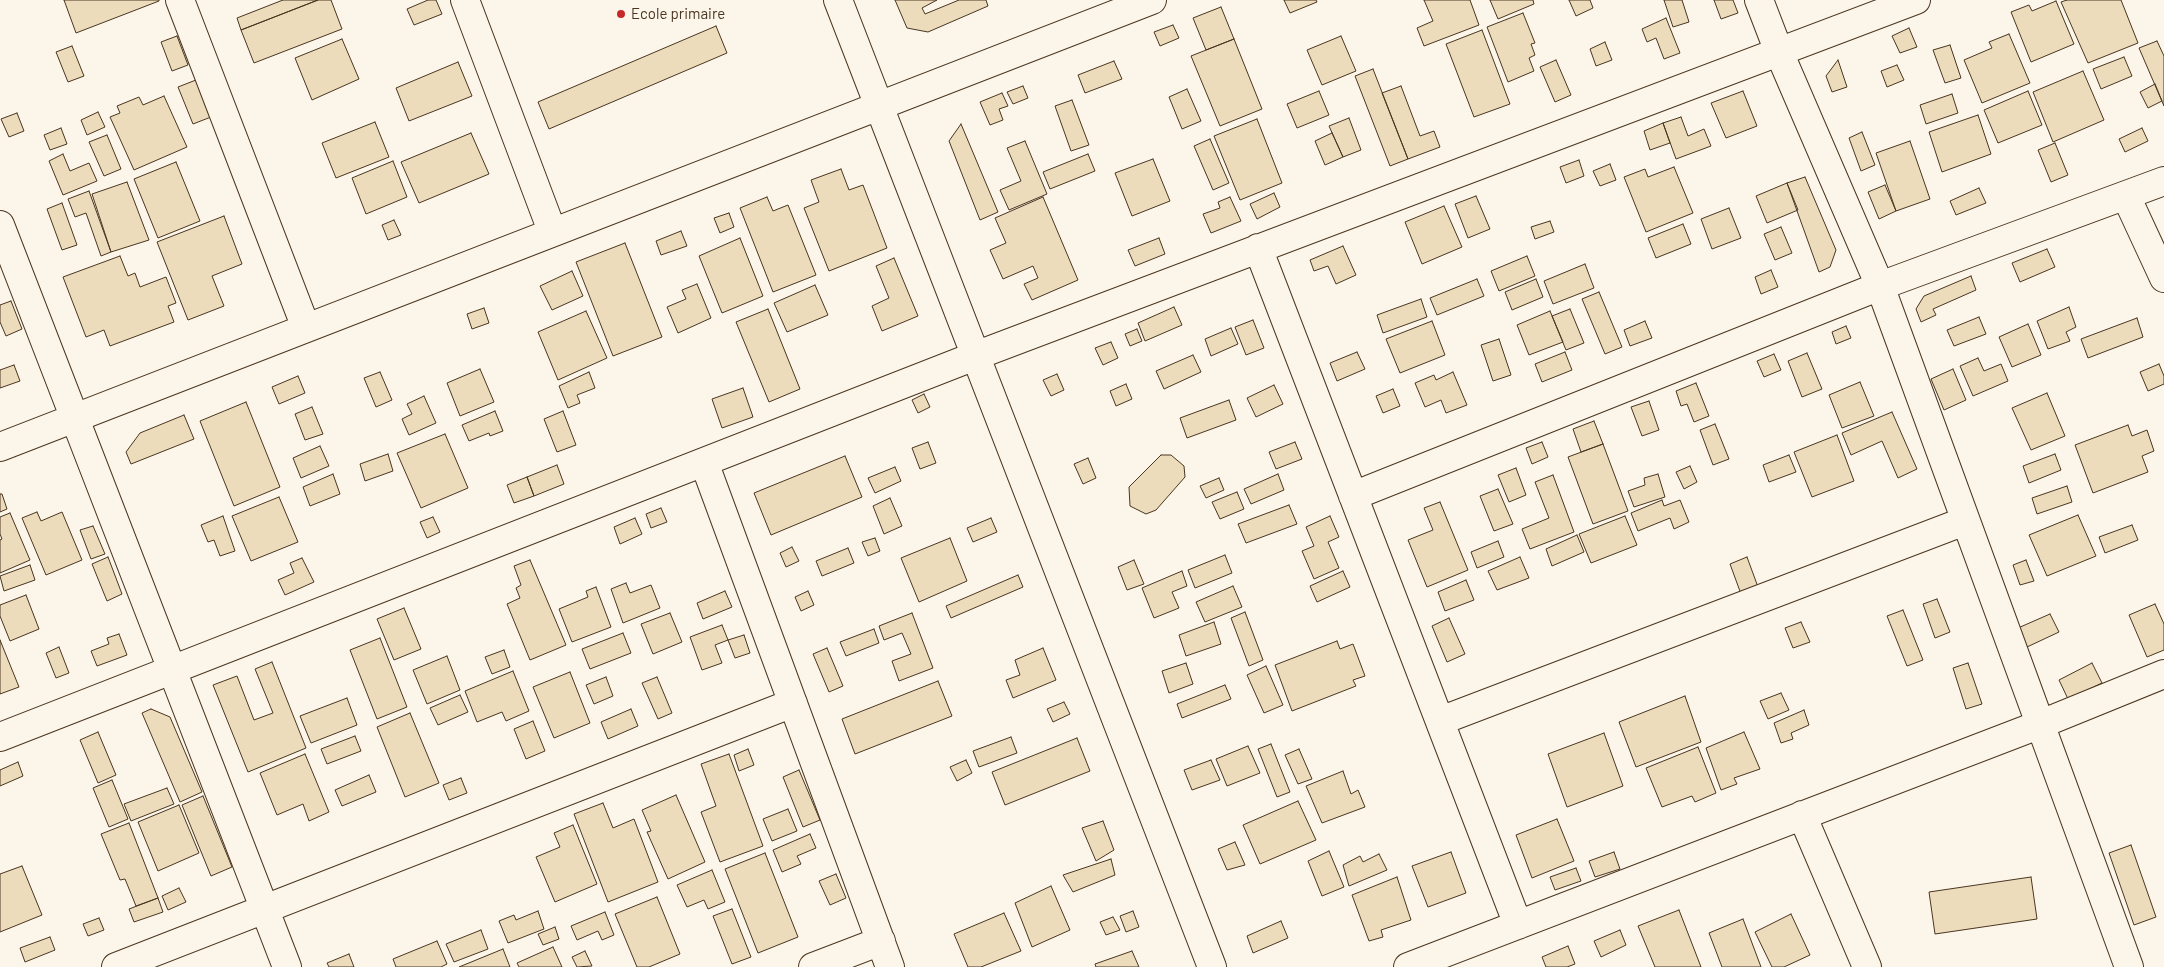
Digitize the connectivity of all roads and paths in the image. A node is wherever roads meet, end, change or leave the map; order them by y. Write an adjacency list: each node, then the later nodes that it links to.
1 (180, 0): 16 (street)
2 (464, 0): 12 (street)
3 (838, 0): 8 (street)
4 (1152, 0): 8 (street)
5 (1759, 0): 7 (street)
6 (1916, 0): 7 (street)
7 (1779, 52): 13 (street); 15 (street)
8 (879, 106): 12 (street); 17 (street)
9 (2164, 181): 10 (street)
10 (2126, 196): 14 (street); 15 (street)
11 (0, 225): 18 (street)
12 (552, 232): 16 (street)
13 (1258, 248): 17 (street); 21 (street)
14 (2164, 278)
15 (1880, 286): 21 (street); 22 (street)
16 (306, 328): 18 (street)
17 (975, 356): 20 (street); 37 (street)
18 (75, 418): 19 (street); 23 (street)
19 (0, 447)
20 (704, 462): 23 (street); 25 (street)
21 (1353, 496): 26 (street)
22 (1965, 522): 26 (street); 27 (street)
23 (172, 670): 28 (street); 30 (street)
24 (2164, 674): 27 (street)
25 (793, 703): 30 (street); 32 (street)
26 (1440, 721): 31 (street)
27 (2041, 724): 29 (street); 40 (street)
28 (0, 737)
29 (1802, 815): 31 (street); 39 (street)
30 (264, 909): 33 (street); 34 (street)
31 (1518, 924): 38 (street)
32 (881, 941): 35 (street); 36 (street)
33 (116, 967)
34 (286, 967)
35 (814, 967)
36 (890, 967)
37 (1212, 967)
38 (1408, 967)
39 (1867, 967)
40 (2129, 967)

